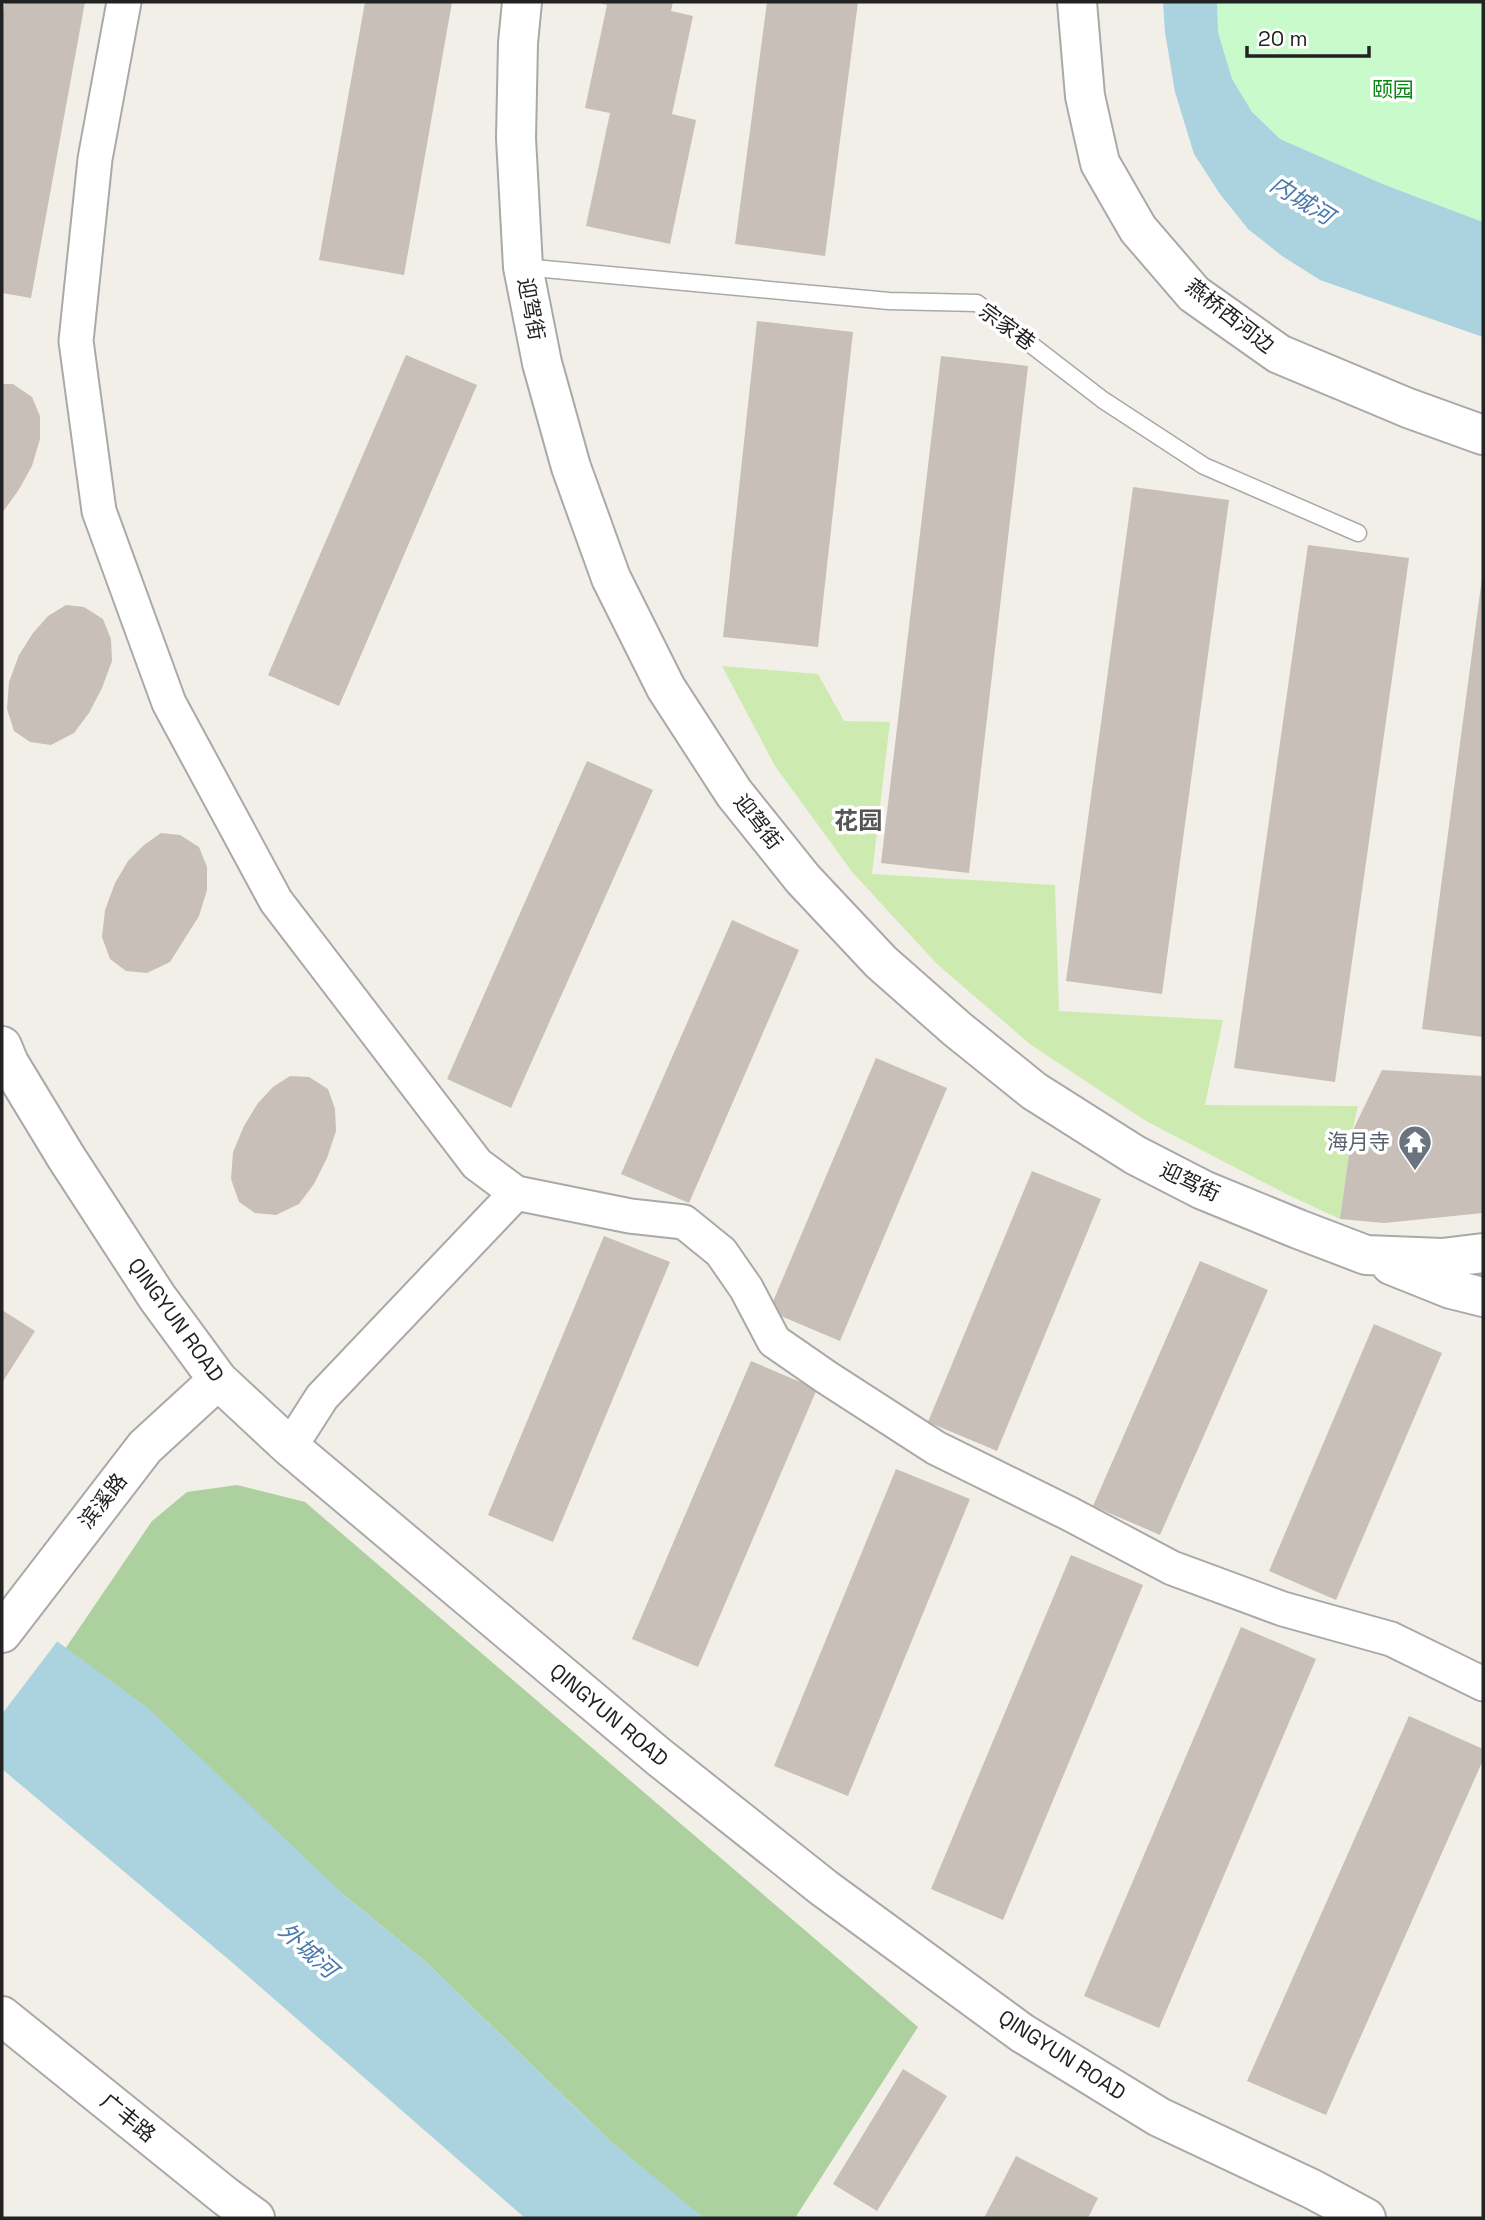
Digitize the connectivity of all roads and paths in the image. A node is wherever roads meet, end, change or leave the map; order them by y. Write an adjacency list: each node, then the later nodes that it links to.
1 (124, 2): 8 (street)
2 (522, 2): 4 (street, 迎驾街)
3 (1077, 2): 5 (street, 燕桥西河边)
4 (523, 267): 6 (lane, 宗家巷); 10 (street, 迎驾街)
5 (1483, 435)
6 (1358, 533)
7 (2, 1046): 12 (street, QINGYUN ROAD)
8 (516, 1193): 13 (street); 15 (street)
9 (1483, 1254): 10 (street, 迎驾街)
10 (1366, 1255): 11 (street)
11 (1483, 1297)
12 (218, 1380): 13 (street, QINGYUN ROAD); 14 (street, 滨溪路)
13 (290, 1447): 18 (street, QINGYUN ROAD)
14 (2, 1633)
15 (1483, 1684)
16 (2, 2016): 17 (street, 广丰路)
17 (255, 2218)
18 (1366, 2218)

